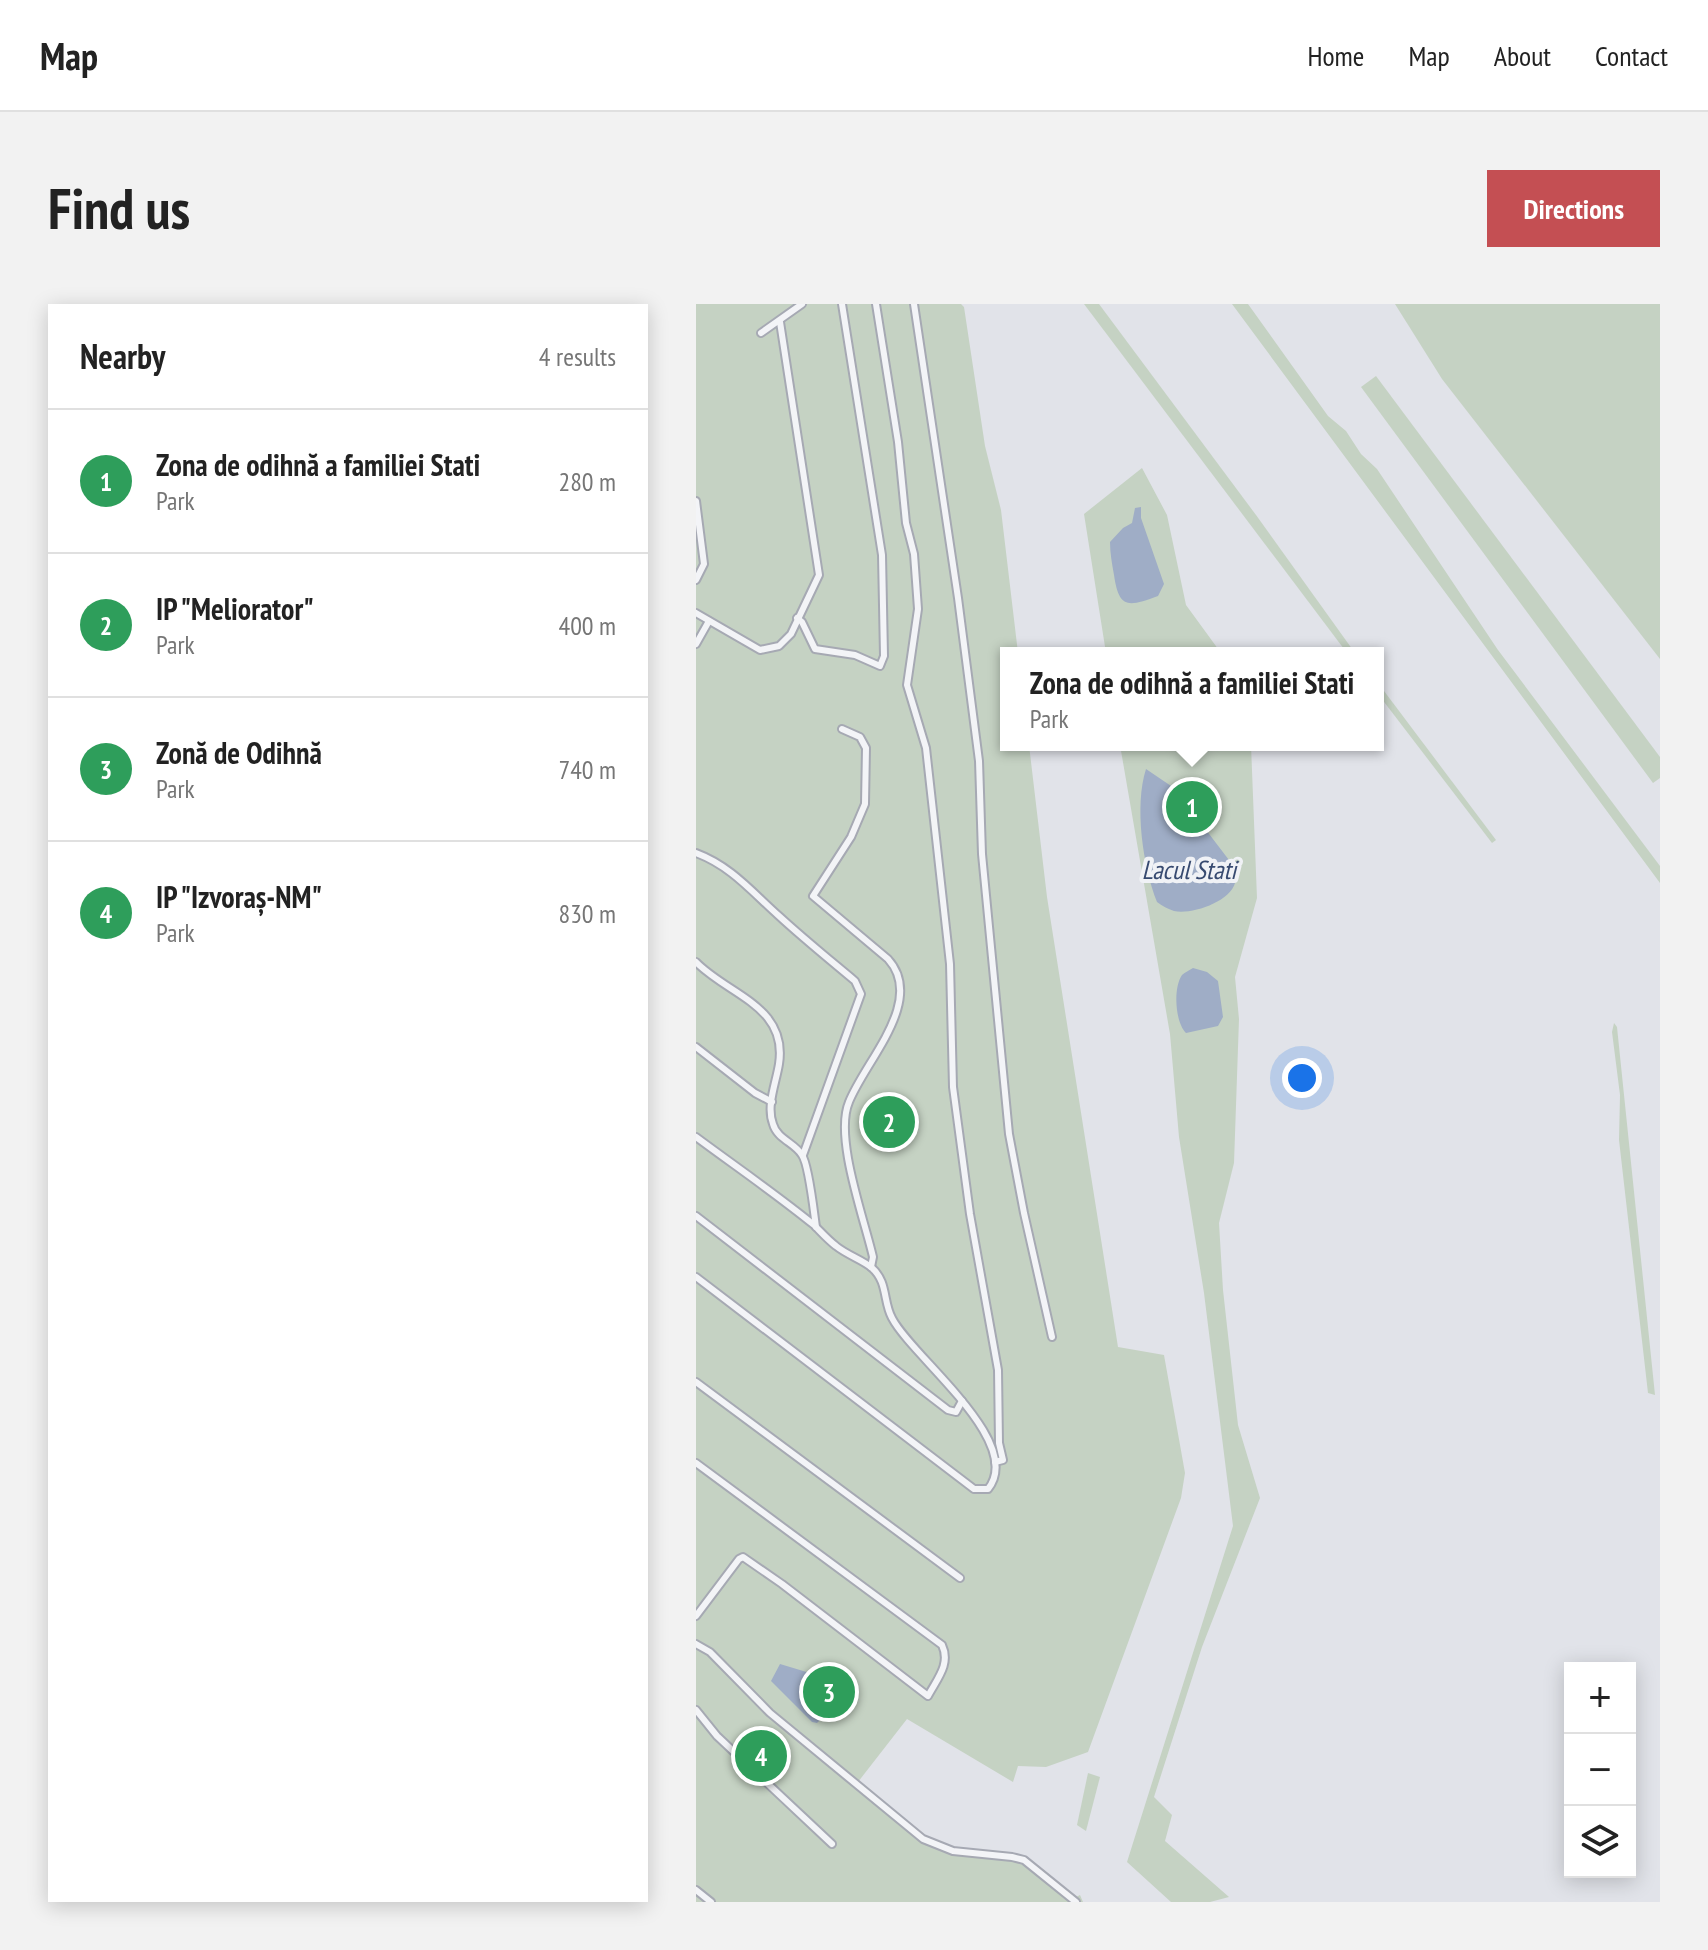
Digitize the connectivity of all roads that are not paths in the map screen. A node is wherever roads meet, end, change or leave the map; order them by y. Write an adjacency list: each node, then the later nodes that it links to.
1 (802, 304): 5 (street)
2 (842, 304): 10 (street)
3 (876, 304): 27 (street)
4 (914, 304): 24 (street)
5 (780, 322): 6 (street); 10 (street)
6 (761, 333)
7 (696, 501): 8 (street)
8 (696, 580)
9 (696, 613): 11 (street)
10 (797, 618): 11 (street)
11 (709, 621): 12 (street)
12 (696, 644)
13 (842, 729): 22 (street)
14 (696, 853): 19 (street)
15 (696, 962): 17 (street)
16 (696, 1047): 17 (street)
17 (772, 1102): 19 (street)
18 (696, 1137): 21 (street)
19 (803, 1155): 21 (street)
20 (696, 1216): 26 (street)
21 (816, 1227): 22 (street)
22 (871, 1267): 26 (street)
23 (696, 1277): 27 (street)
24 (1052, 1337)
25 (696, 1382): 29 (street)
26 (962, 1401): 27 (street)
27 (995, 1462)
28 (696, 1463): 30 (street)
29 (960, 1578)
30 (696, 1616)
31 (696, 1644): 36 (street)
32 (696, 1710): 33 (street)
33 (832, 1844)
34 (696, 1890): 35 (street)
35 (711, 1902)
36 (1076, 1902)

